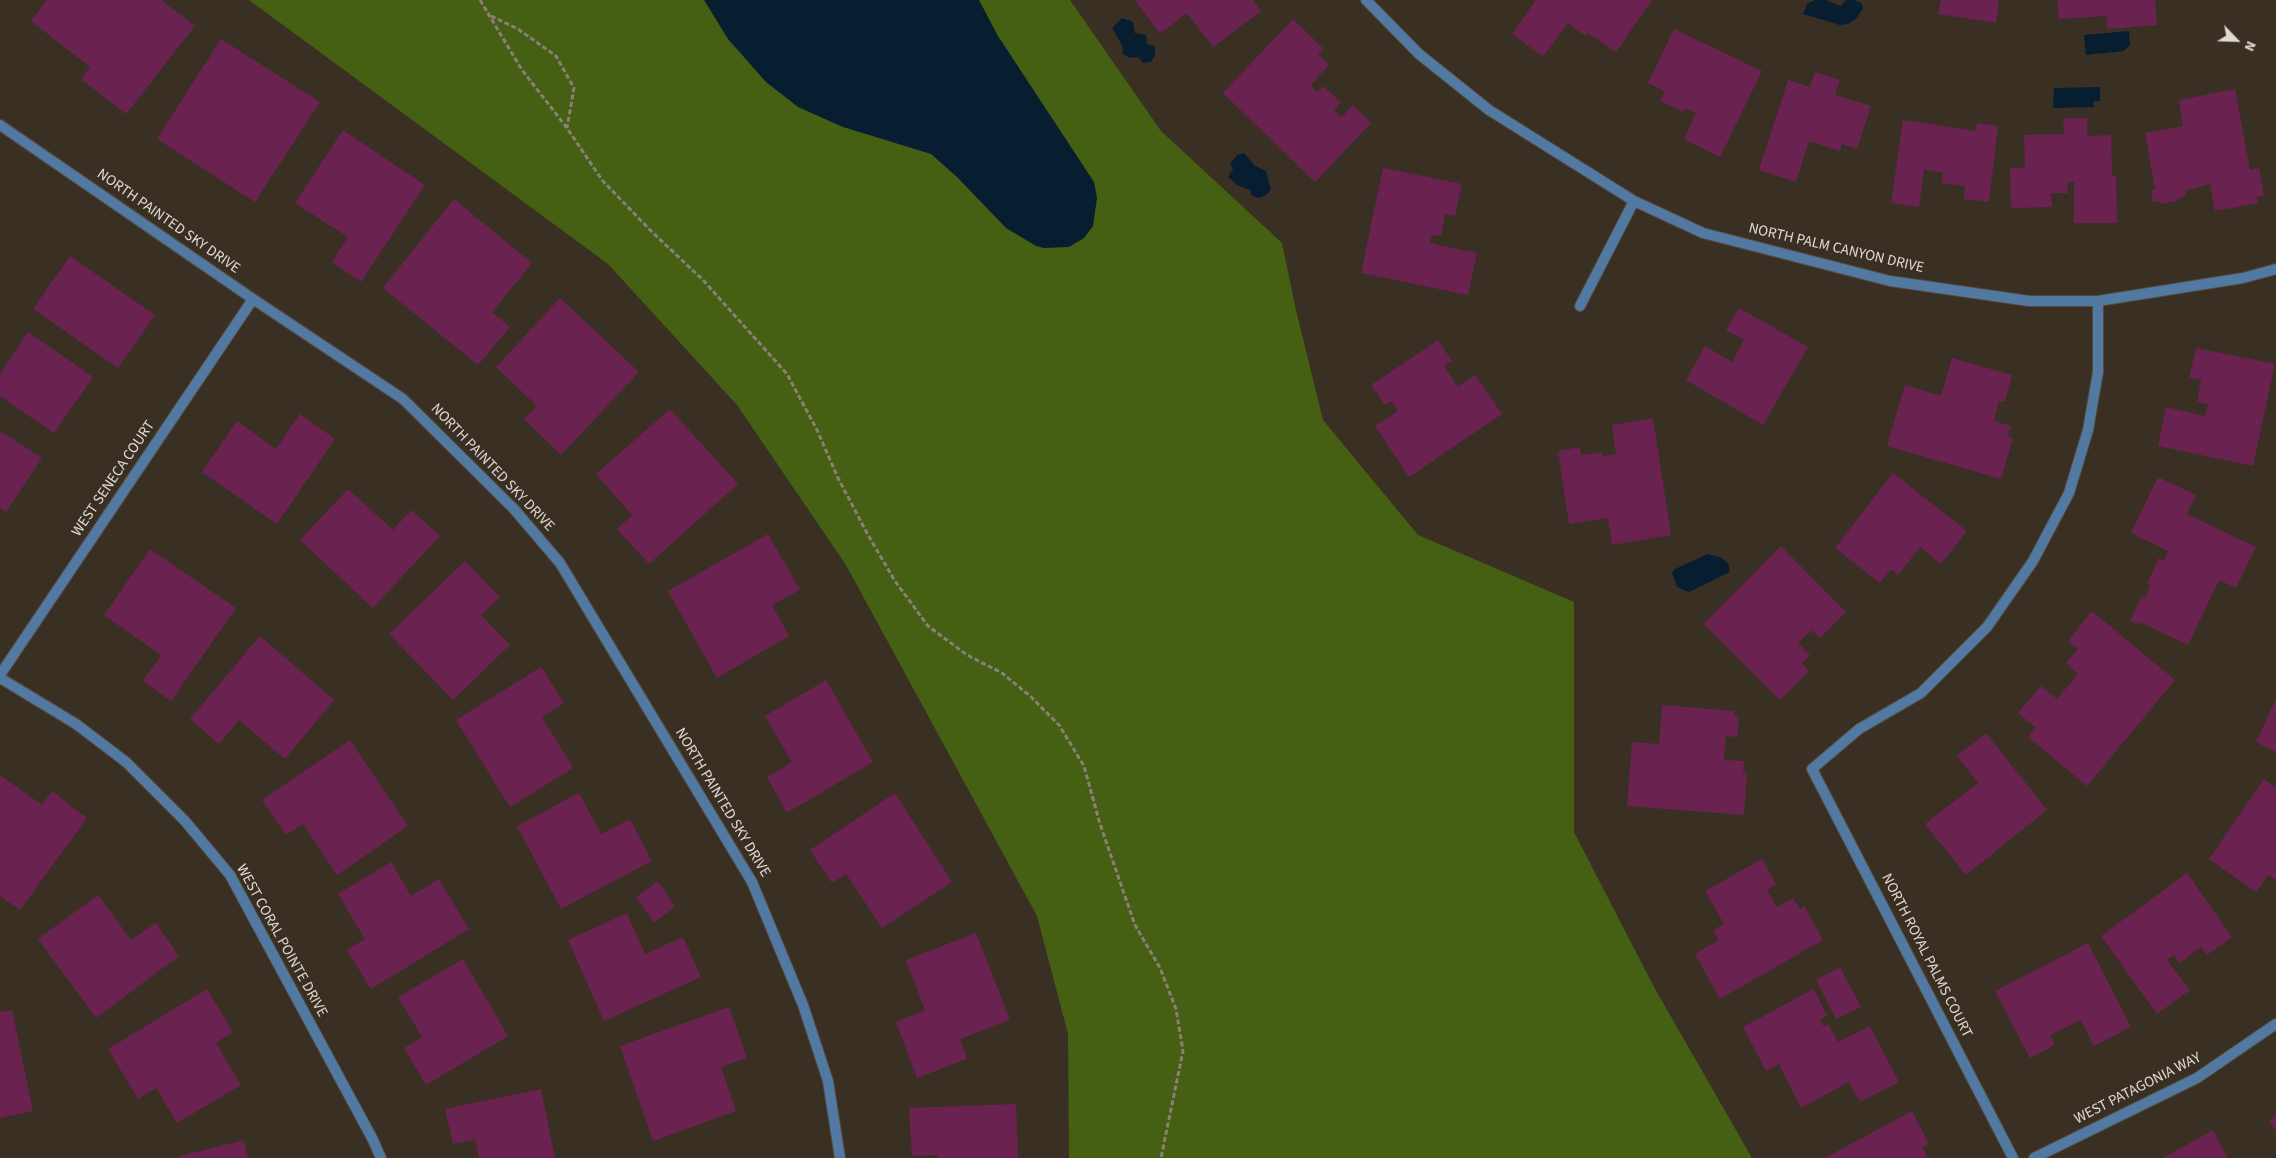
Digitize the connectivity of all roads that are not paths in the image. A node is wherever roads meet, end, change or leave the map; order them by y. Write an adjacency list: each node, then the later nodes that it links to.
1 (1366, 0): 3 (street, NORTH PALM CANYON DRIVE)
2 (0, 124): 5 (street, NORTH PAINTED SKY DRIVE)
3 (1634, 201): 6 (street, NORTH PALM CANYON DRIVE); 7 (street)
4 (2276, 270): 6 (street, NORTH PALM CANYON DRIVE)
5 (253, 299): 8 (street, WEST SENECA COURT); 11 (street, NORTH PAINTED SKY DRIVE)
6 (2098, 301): 12 (street, NORTH ROYAL PALMS COURT)
7 (1580, 306)
8 (0, 677): 10 (street, WEST CORAL POINTE DRIVE)
9 (2276, 1024): 13 (street, WEST PATAGONIA WAY)
10 (380, 1158)
11 (840, 1158)
12 (2013, 1158)
13 (2034, 1158)

